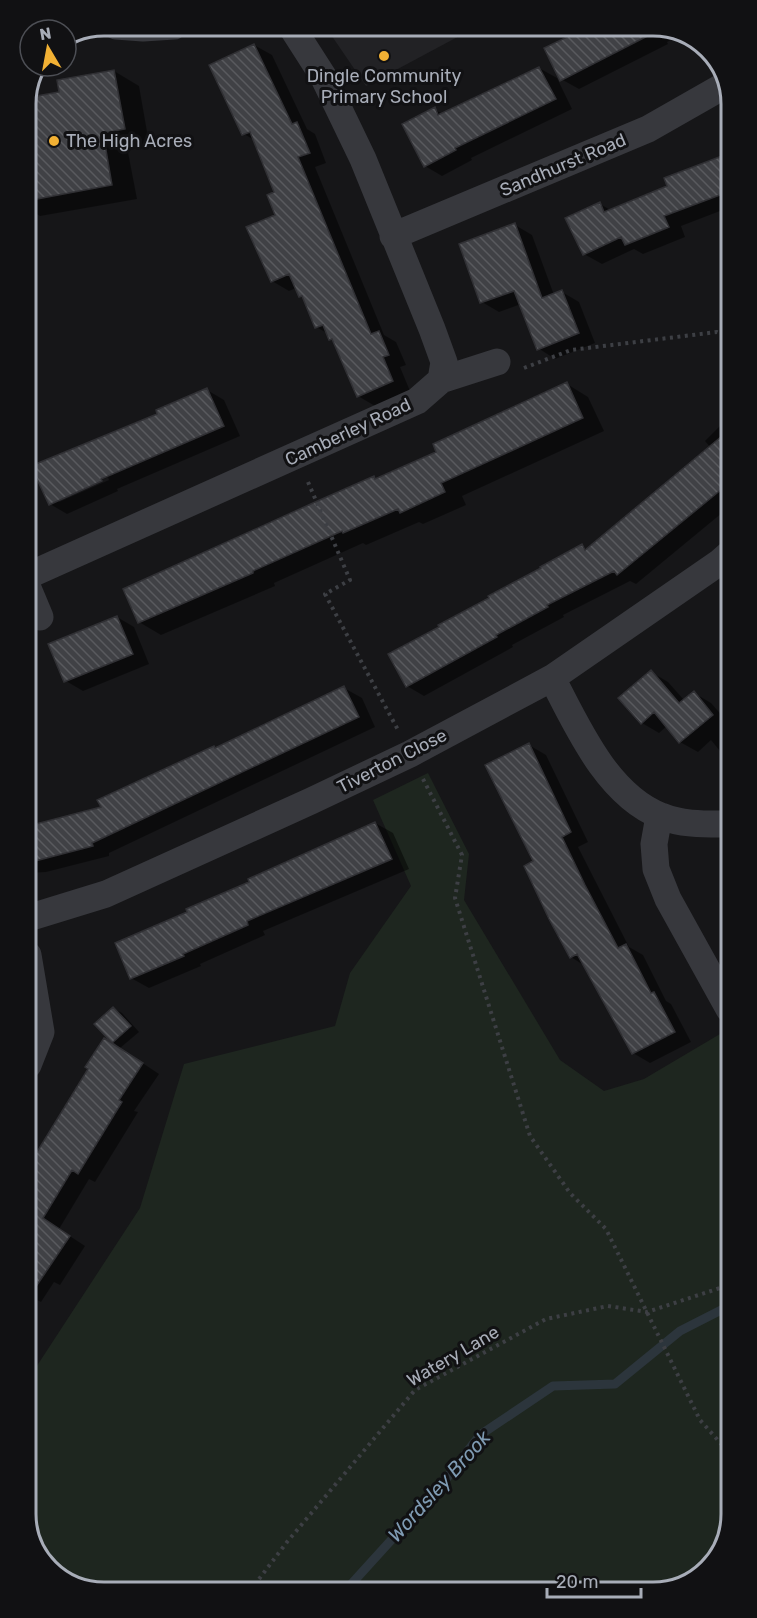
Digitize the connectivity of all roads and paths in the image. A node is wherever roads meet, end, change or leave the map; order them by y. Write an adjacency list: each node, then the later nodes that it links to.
1 (297, 36): 3 (street)
2 (718, 89): 3 (street, Sandhurst Road)
3 (393, 236): 6 (street)
4 (721, 334): 5 (path)
5 (497, 362): 6 (street)
6 (441, 380): 7 (street, Camberley Road)
7 (297, 456): 9 (street, Camberley Road); 13 (path)
8 (721, 561): 12 (street, Tiverton Close)
9 (36, 572)
10 (36, 607): 11 (street)
11 (40, 617)
12 (552, 678): 13 (street, Tiverton Close); 14 (street)
13 (405, 744): 16 (street, Tiverton Close); 21 (path)
14 (659, 816): 15 (street); 17 (street)
15 (721, 824)
16 (36, 916)
17 (721, 988)
18 (36, 1002): 19 (street)
19 (36, 1045)
20 (721, 1287): 21 (path, Watery Lane)
21 (647, 1312): 22 (path); 23 (path, Watery Lane)
22 (721, 1443)
23 (257, 1582)

